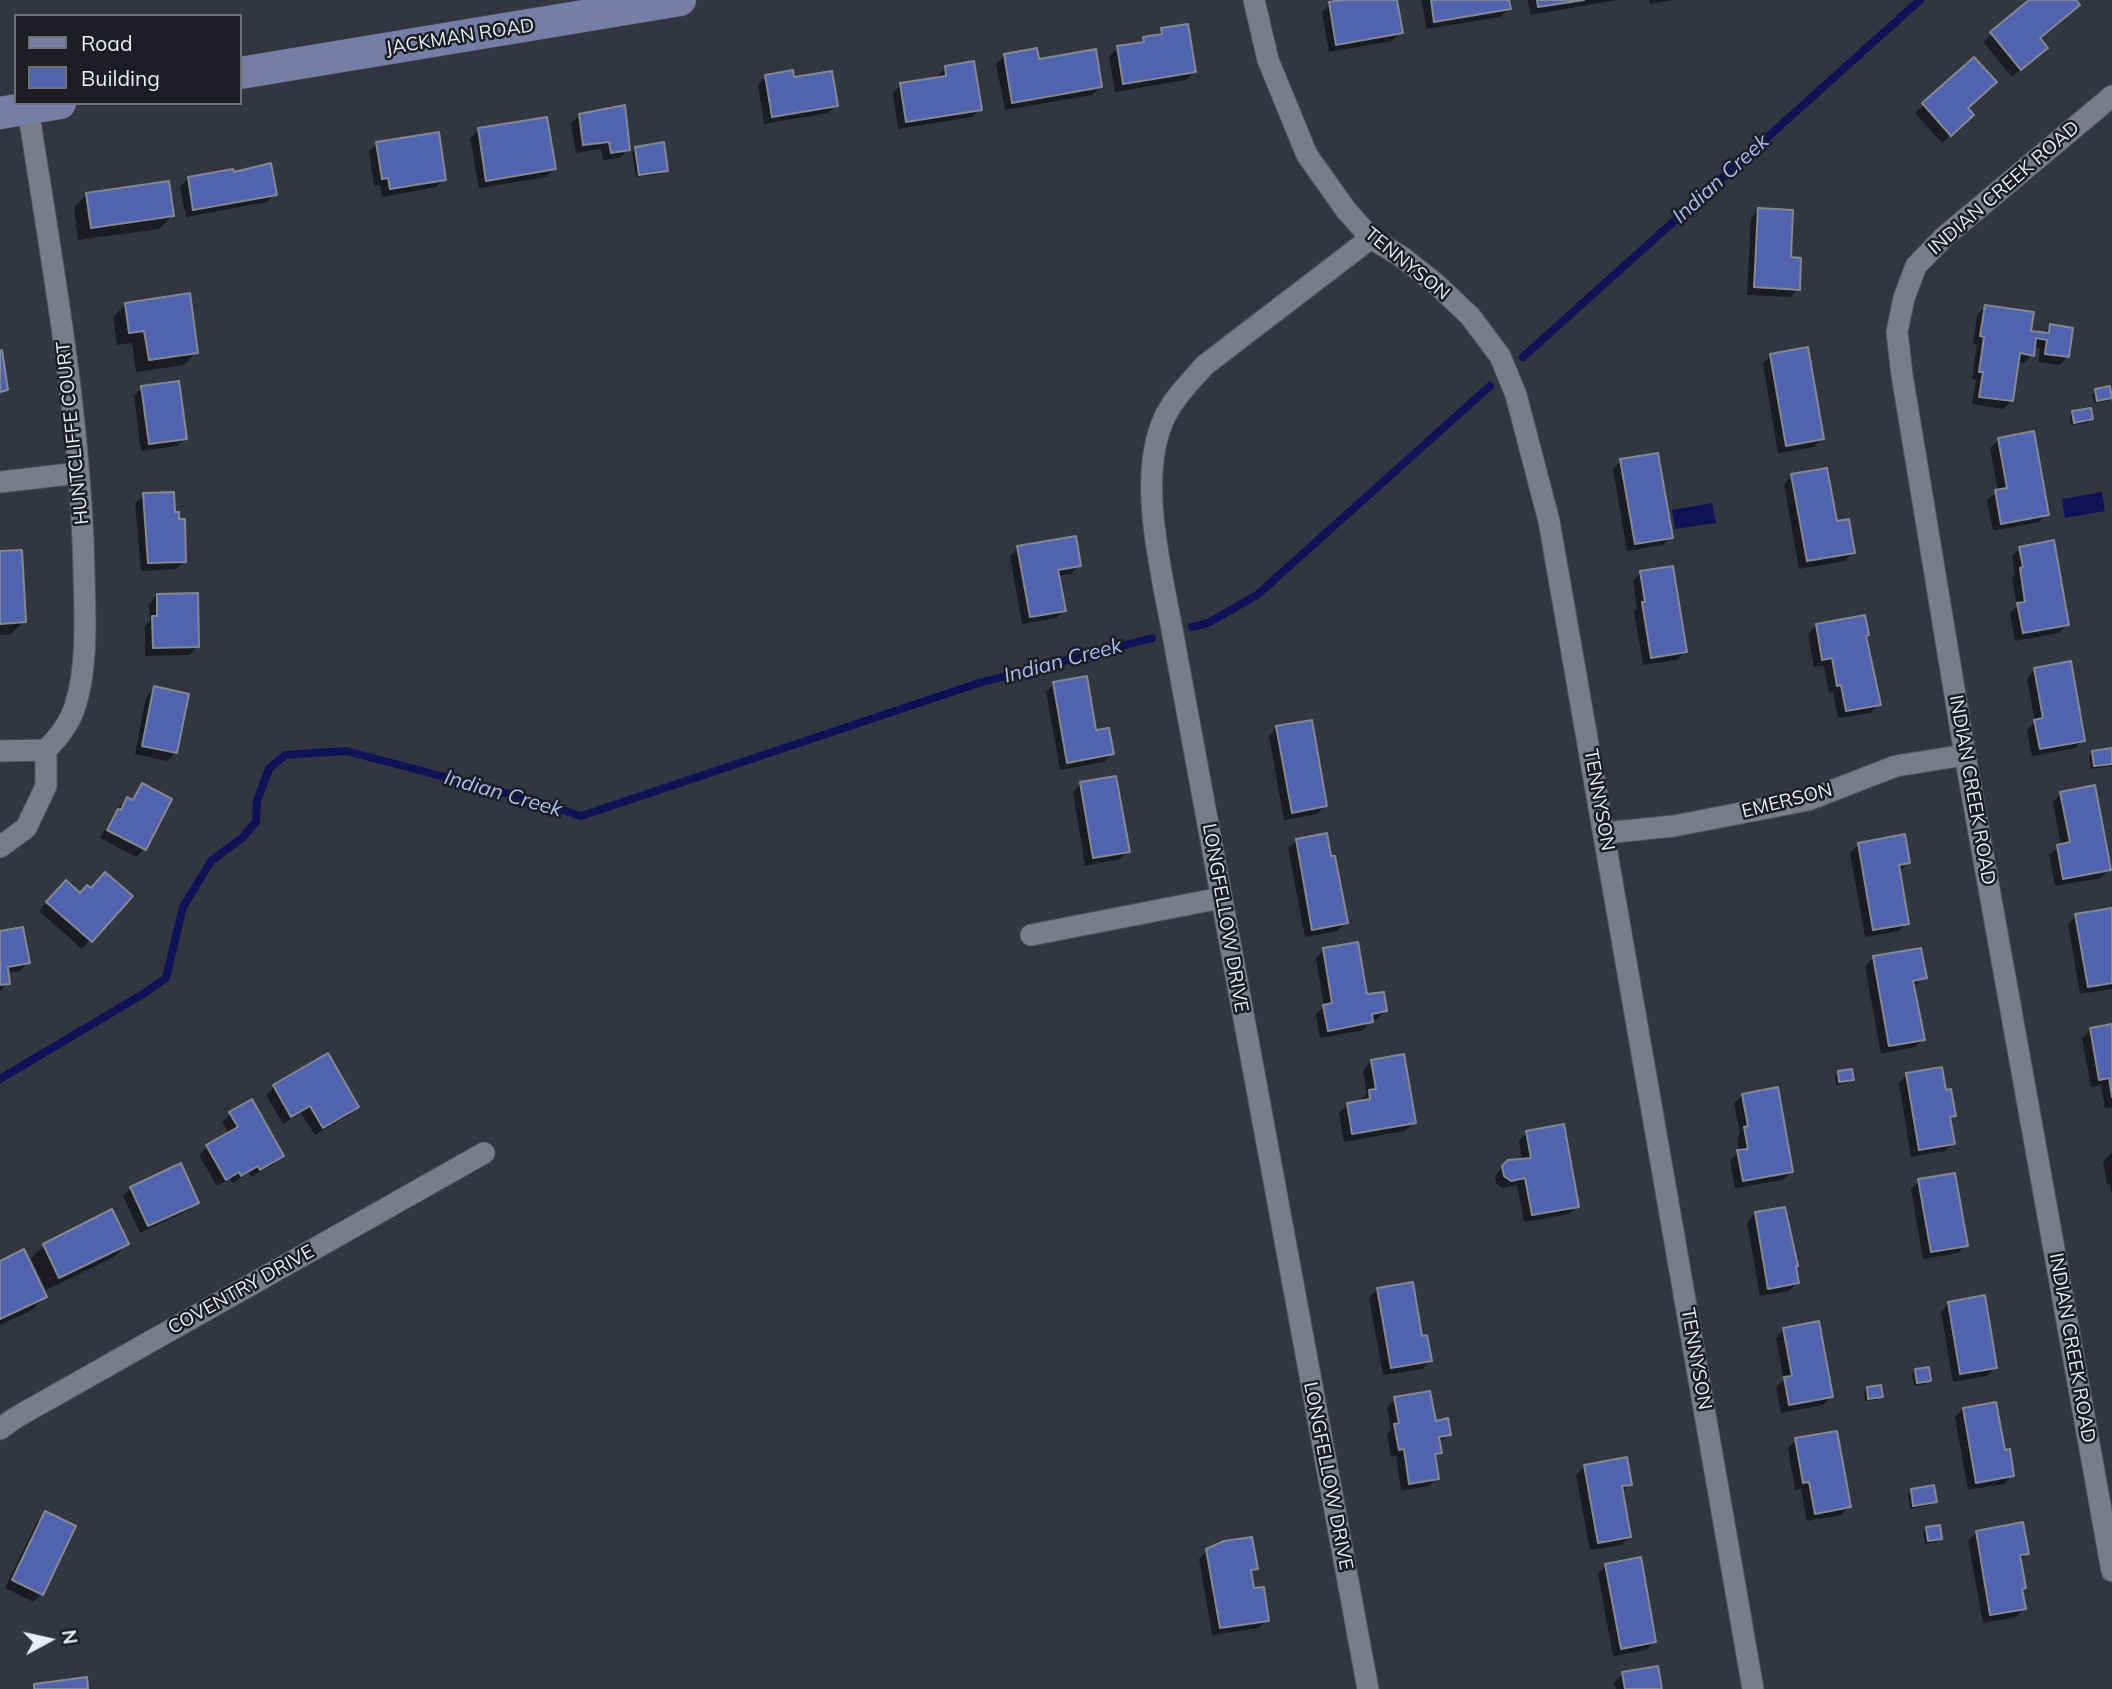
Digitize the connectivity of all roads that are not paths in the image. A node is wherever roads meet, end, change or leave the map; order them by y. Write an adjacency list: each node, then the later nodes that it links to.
1 (680, 0): 3 (street, JACKMAN ROAD)
2 (1254, 0): 7 (street, TENNYSON)
3 (242, 73)
4 (2112, 96): 12 (street, INDIAN CREEK ROAD)
5 (48, 105): 6 (street)
6 (14, 111): 8 (street, HUNTCLIFFE COURT)
7 (1371, 238): 13 (street, TENNYSON); 15 (street, LONGFELLOW DRIVE)
8 (78, 473): 9 (street); 10 (street, HUNTCLIFFE COURT)
9 (0, 482)
10 (46, 750): 11 (street); 14 (street)
11 (0, 751)
12 (1965, 755): 13 (street, EMERSON); 19 (street, INDIAN CREEK ROAD)
13 (1605, 833): 21 (street, TENNYSON)
14 (0, 847)
15 (1221, 898): 16 (street); 20 (street, LONGFELLOW DRIVE)
16 (1031, 935)
17 (484, 1153): 18 (street, COVENTRY DRIVE)
18 (0, 1429)
19 (2112, 1571)
20 (1368, 1689)
21 (1753, 1689)

